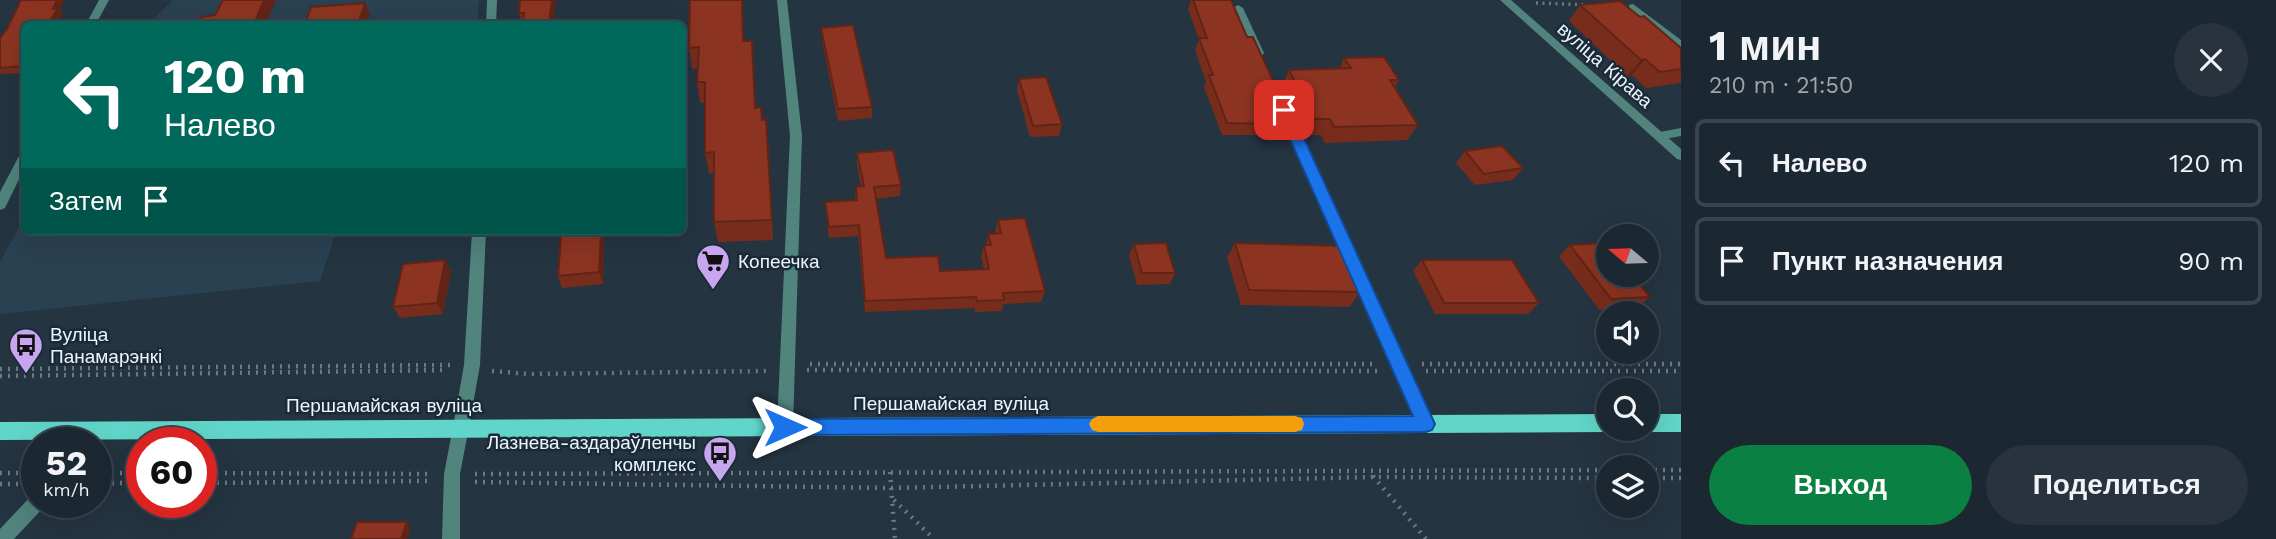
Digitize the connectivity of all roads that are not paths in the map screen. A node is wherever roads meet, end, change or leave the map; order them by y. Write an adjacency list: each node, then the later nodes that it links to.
1 (104, 0): 7 (street)
2 (492, 0): 8 (street)
3 (782, 0): 23 (street)
4 (1505, 0): 13 (street, вуліца Кірава)
5 (1633, 7): 9 (street)
6 (1238, 8): 10 (street)
7 (93, 21)
8 (491, 21)
9 (1681, 46)
10 (1267, 72)
11 (1279, 97): 21 (street)
12 (1681, 132): 13 (street)
13 (1658, 136): 14 (street, вуліца Кірава)
14 (1681, 156)
15 (21, 163): 16 (street)
16 (0, 205)
17 (480, 235): 22 (street)
18 (1596, 423): 21 (main road, Першамайская вуліца)
19 (1659, 423): 20 (main road)
20 (1681, 423)
21 (1426, 424): 23 (main road, Першамайская вуліца)
22 (461, 427): 23 (main road, Першамайская вуліца); 26 (main road, Першамайская вуліца); 29 (street)
23 (785, 427)
24 (0, 431): 25 (main road, Першамайская вуліца)
25 (21, 432)
26 (112, 435)
27 (22, 518): 28 (street)
28 (2, 539)
29 (451, 539)

